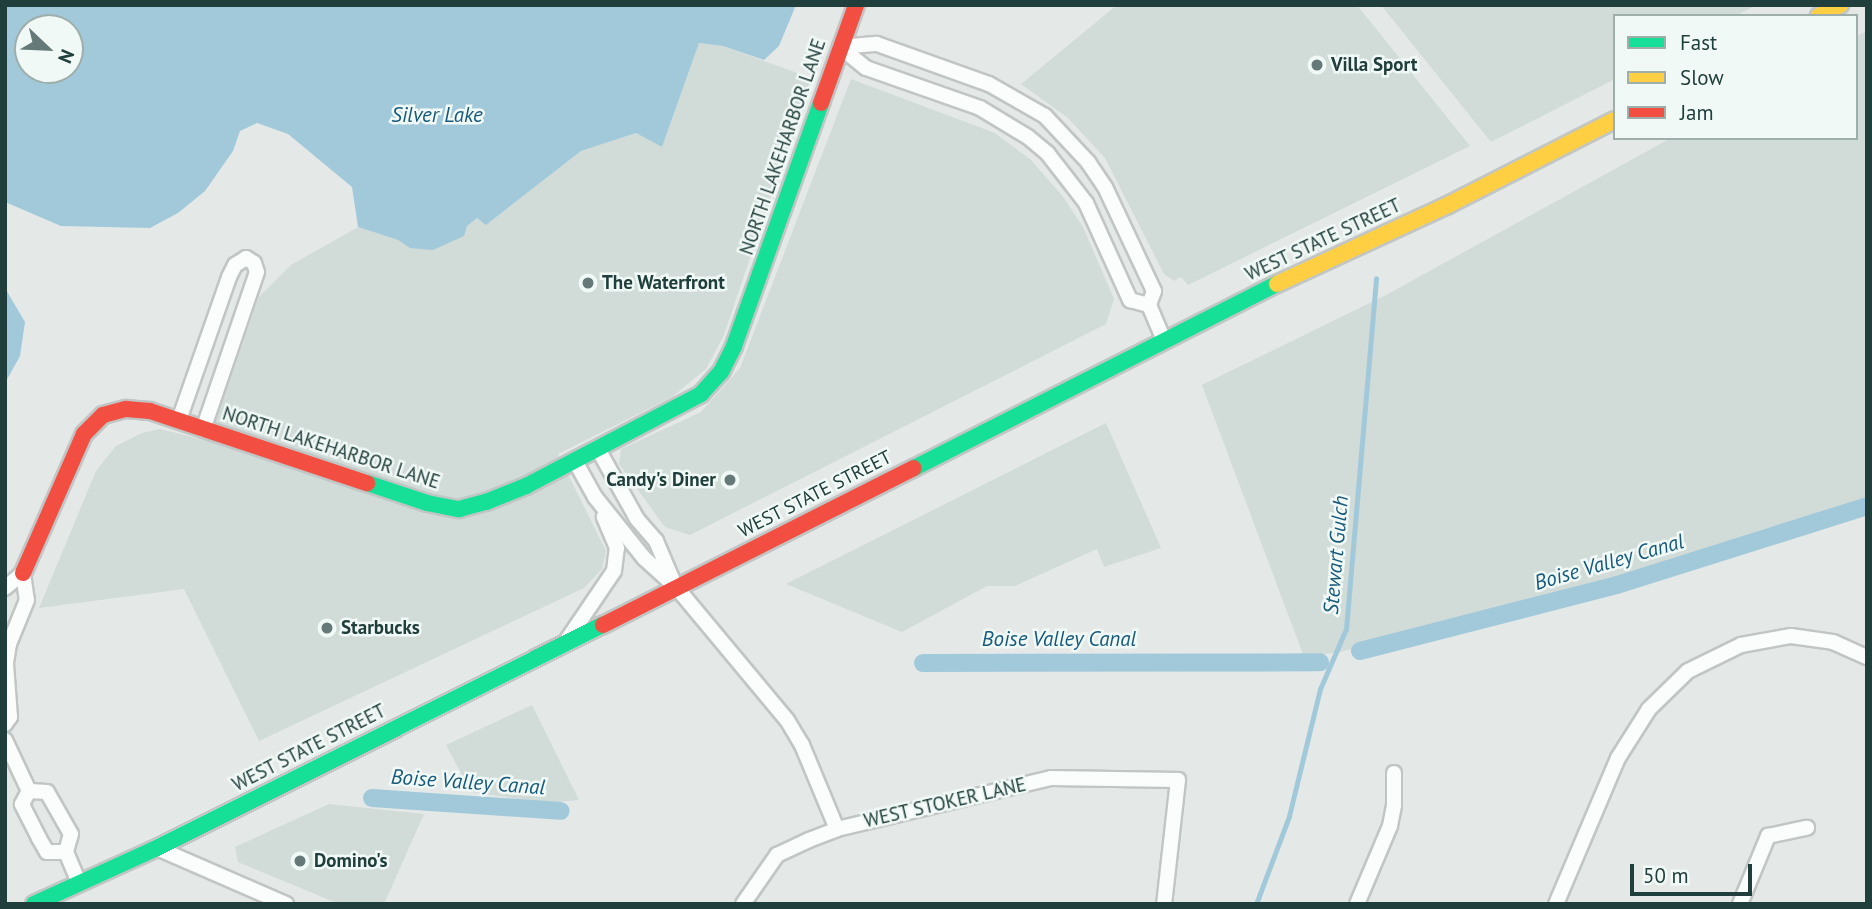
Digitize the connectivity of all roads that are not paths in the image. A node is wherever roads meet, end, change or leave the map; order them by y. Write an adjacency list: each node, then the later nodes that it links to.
1 (856, 5): 4 (main road, NORTH LAKEHARBOR LANE)
2 (1840, 5): 3 (main road)
3 (1823, 14)
4 (840, 47): 6 (street); 6 (street); 10 (main road, NORTH LAKEHARBOR LANE)
5 (1613, 121): 7 (main road, WEST STATE STREET)
6 (1149, 305): 7 (street)
7 (1164, 340): 15 (main road, WEST STATE STREET)
8 (178, 420): 9 (main road, NORTH LAKEHARBOR LANE); 9 (street); 13 (main road, NORTH LAKEHARBOR LANE)
9 (203, 430): 11 (main road, NORTH LAKEHARBOR LANE)
10 (598, 449): 11 (main road, NORTH LAKEHARBOR LANE); 15 (street)
11 (575, 461): 12 (street)
12 (595, 497): 15 (street); 16 (street)
13 (23, 573): 14 (street, NORTH LAKEHARBOR LANE); 18 (street, NORTH LAKEHARBOR LANE)
14 (5, 588)
15 (677, 588): 16 (main road, WEST STATE STREET); 23 (street)
16 (564, 644): 24 (main road, WEST STATE STREET)
17 (1867, 657): 32 (street)
18 (5, 724)
19 (5, 740): 21 (street)
20 (1394, 773): 31 (street)
21 (29, 791): 25 (street); 25 (street)
22 (1807, 828): 33 (street)
23 (836, 829): 29 (street, WEST STOKER LANE); 30 (street, WEST STOKER LANE)
24 (157, 848): 26 (main road, WEST STATE STREET); 28 (street)
25 (66, 852): 26 (street)
26 (79, 883): 27 (main road, WEST STATE STREET)
27 (34, 904)
28 (286, 904)
29 (743, 904)
30 (1164, 904)
31 (1357, 904)
32 (1556, 904)
33 (1740, 904)

